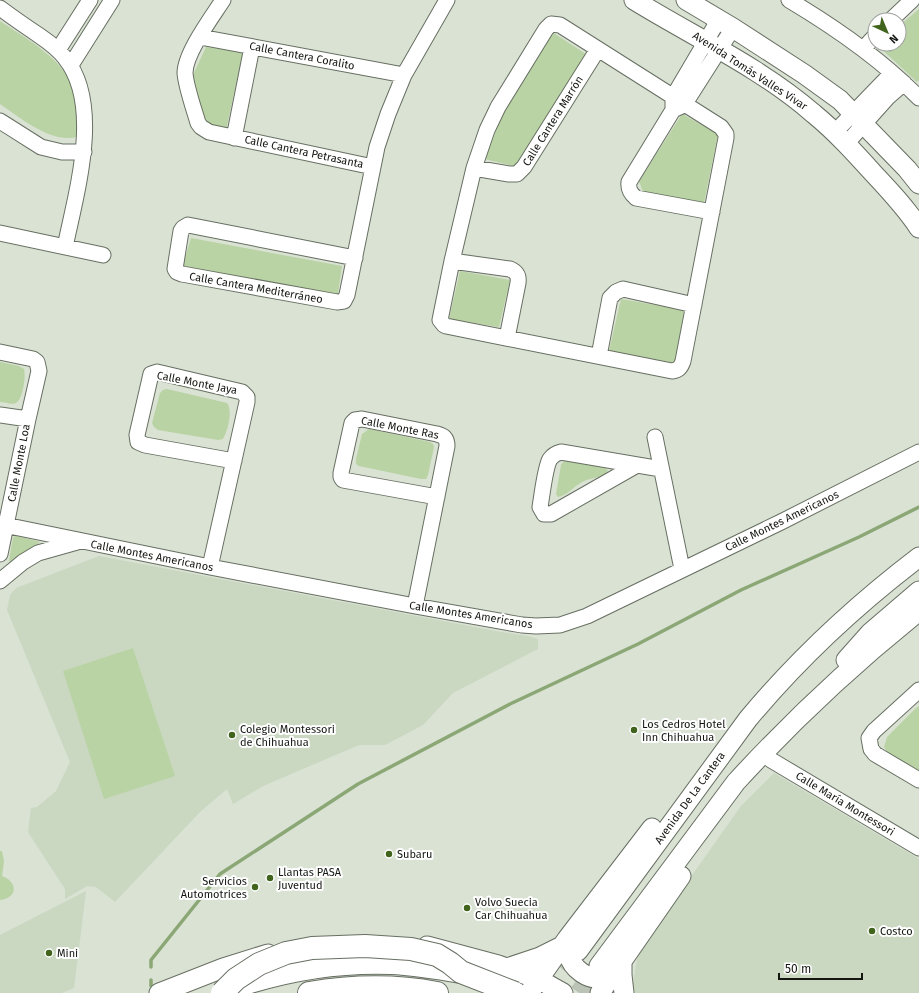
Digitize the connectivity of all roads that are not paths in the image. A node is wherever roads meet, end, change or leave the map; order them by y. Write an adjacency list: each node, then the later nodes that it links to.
1 (90, 0): 18 (street)
2 (112, 0): 19 (street)
3 (223, 0): 12 (street, Calle Cantera Petrasanta)
4 (447, 0): 21 (street, Calle Cantera Mediterráneo)
5 (686, 0): 11 (main road)
6 (789, 0): 17 (street)
7 (912, 0): 10 (street)
8 (637, 1): 13 (main road, Avenida Tomás Valles Vivar)
9 (0, 8): 18 (street)
10 (899, 12)
11 (726, 24): 13 (street); 27 (main road)
12 (200, 37): 15 (street, Calle Cantera Coralito); 29 (street, Calle Cantera Petrasanta)
13 (713, 45): 25 (street); 30 (main road, Avenida Tomás Valles Vivar)
14 (867, 45): 17 (street)
15 (252, 47): 21 (street, Calle Cantera Coralito); 29 (street, Calle Cantera Petrasanta)
16 (598, 49): 25 (street); 33 (street, Calle Cantera Marrón); 33 (street)
17 (863, 49): 20 (street)
18 (58, 50): 19 (street)
19 (70, 65): 31 (street)
20 (892, 73): 22 (street); 24 (street)
21 (404, 75): 32 (street, Calle Cantera Mediterráneo)
22 (904, 83): 23 (street); 26 (street)
23 (918, 94)
24 (867, 99): 26 (street); 27 (street)
25 (677, 104): 35 (street); 35 (street)
26 (878, 109): 27 (street)
27 (859, 119): 30 (street); 34 (main road)
28 (0, 121): 31 (street)
29 (234, 138): 32 (street, Calle Cantera Petrasanta)
30 (840, 138): 36 (main road, Avenida Tomás Valles Vivar)
31 (84, 152): 38 (street)
32 (373, 167): 40 (street, Calle Cantera Mediterráneo)
33 (474, 168): 41 (street)
34 (919, 184)
35 (712, 212): 42 (street)
36 (919, 228)
37 (0, 233): 38 (street)
38 (65, 247): 39 (street)
39 (104, 255)
40 (354, 258): 40 (street, Calle Cantera Mediterráneo)
41 (452, 261): 43 (street); 43 (street)
42 (694, 305): 45 (street); 45 (street)
43 (507, 338): 45 (street)
44 (0, 352): 47 (street, Calle Monte Loa)
45 (599, 356)
46 (0, 415): 47 (street, Calle Monte Loa)
47 (28, 419): 54 (street, Calle Monte Loa)
48 (655, 437): 52 (street)
49 (919, 452): 59 (street, Calle Montes Americanos)
50 (234, 461): 50 (street, Calle Monte Jaya); 58 (street, Calle Monte Jaya)
51 (636, 465): 51 (street); 52 (street)
52 (661, 469): 59 (street)
53 (437, 497): 53 (street, Calle Monte Ras); 62 (street, Calle Monte Ras)
54 (3, 525): 55 (street); 56 (street, Calle Monte Loa)
55 (79, 541): 58 (street, Calle Montes Americanos); 60 (street, Calle Montes Americanos)
56 (0, 554)
57 (919, 557): 70 (main road)
58 (210, 567): 62 (street, Calle Montes Americanos)
59 (682, 569): 62 (street, Calle Montes Americanos)
60 (0, 581)
61 (919, 591): 64 (main road)
62 (415, 606)
63 (919, 611): 64 (main road)
64 (834, 685): 66 (main road)
65 (919, 690): 68 (street)
66 (790, 726): 67 (main road); 72 (main road)
67 (772, 760): 69 (street, Calle María Montessori); 72 (main road)
68 (919, 780)
69 (919, 848)
70 (569, 945): 71 (main road); 72 (main road); 74 (main road)
71 (503, 967): 74 (main road); 75 (main road); 80 (main road)
72 (612, 967): 83 (main road); 84 (main road)
73 (461, 972): 76 (highway); 77 (highway, bridge); 81 (highway, bridge)
74 (534, 986): 82 (main road)
75 (159, 993)
76 (219, 993)
77 (222, 993)
78 (309, 993): 79 (highway)
79 (437, 993)
80 (506, 993)
81 (515, 993)
82 (563, 993)
83 (600, 993)
84 (624, 993)

